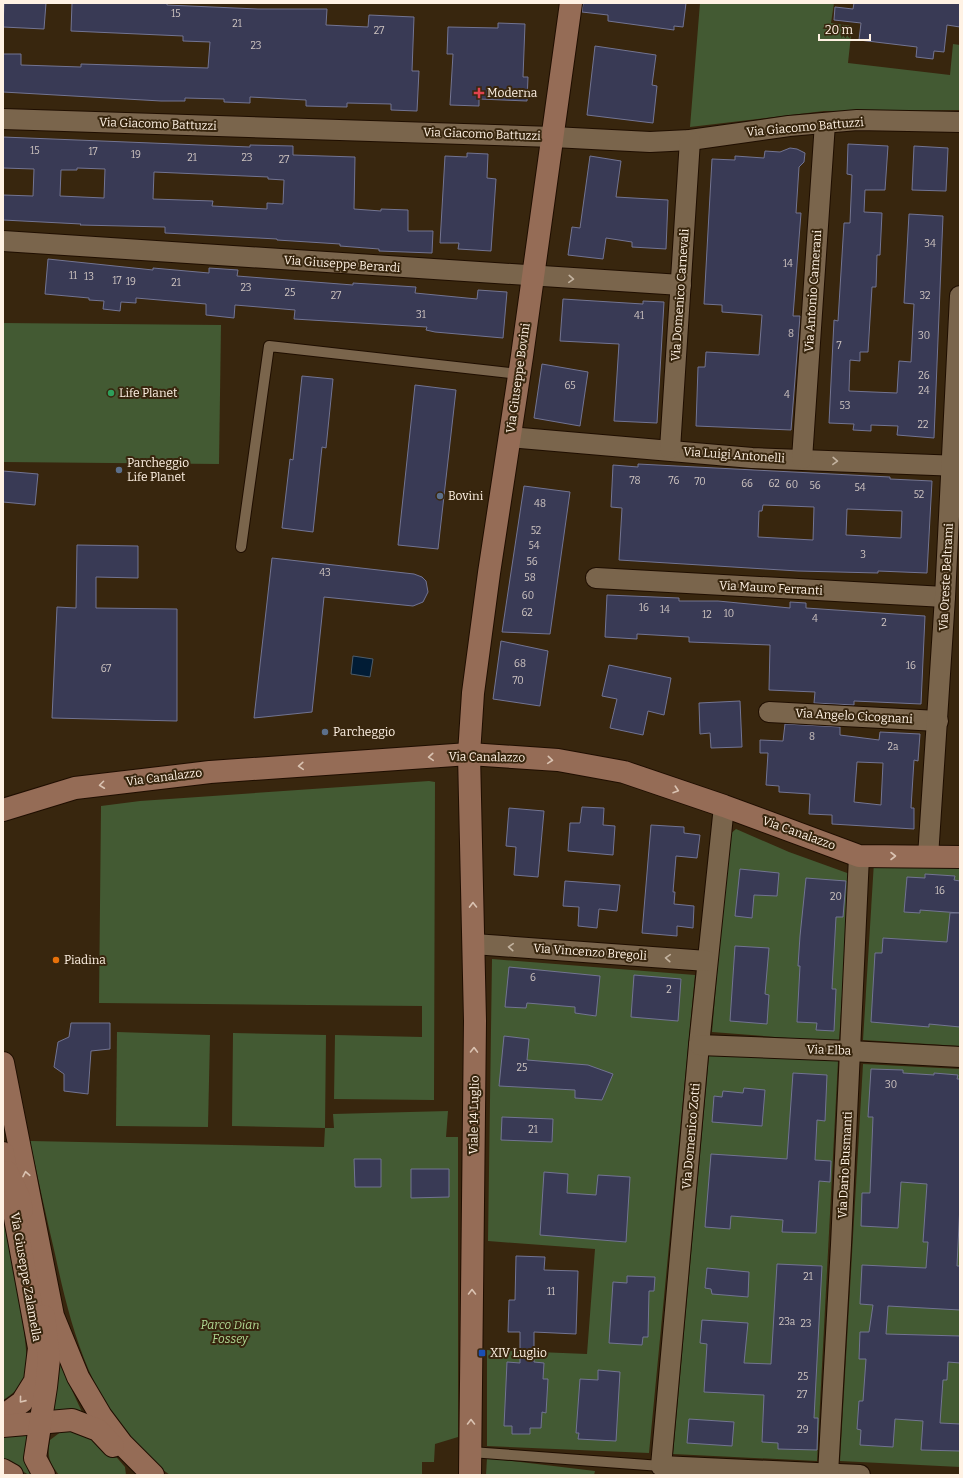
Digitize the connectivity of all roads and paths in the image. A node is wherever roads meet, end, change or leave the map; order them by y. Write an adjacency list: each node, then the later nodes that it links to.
1 (571, 3): 5 (street, Via Giuseppe Bovini)
2 (3, 119): 5 (street, Via Giacomo Battuzzi)
3 (960, 122): 4 (street, Via Giacomo Battuzzi)
4 (825, 123): 6 (street, Via Giacomo Battuzzi); 14 (street, Via Antonio Camerani)
5 (553, 137): 6 (street, Via Giacomo Battuzzi); 8 (street, Via Giuseppe Bovini)
6 (690, 140): 9 (street, Via Domenico Carnevali)
7 (3, 240): 8 (street, Via Giuseppe Berardi)
8 (532, 276): 9 (street, Via Giuseppe Berardi, one-way to 9); 11 (street, Via Giuseppe Bovini)
9 (681, 285): 13 (street, Via Domenico Carnevali)
10 (960, 296): 15 (street, Via Oreste Beltrami)
11 (519, 374): 12 (street, Via Giuseppe Bovini); 16 (lane)
12 (509, 436): 13 (street, Via Luigi Antonelli); 21 (street, Via Giuseppe Bovini)
13 (670, 449): 14 (street, Via Luigi Antonelli)
14 (802, 459): 15 (street, Via Luigi Antonelli, one-way to 15)
15 (956, 466): 18 (street, Via Oreste Beltrami)
16 (241, 547)
17 (596, 578): 18 (street, Via Mauro Ferranti)
18 (945, 597): 20 (street, Via Oreste Beltrami)
19 (769, 712): 20 (street, Via Angelo Cicognani)
20 (938, 721): 25 (street, Via Oreste Beltrami)
21 (469, 754): 22 (street, Via Canalazzo, one-way to 22); 23 (street, Via Canalazzo, one-way to 23); 27 (street, Viale 14 Luglio, one-way to 21)
22 (724, 806): 24 (street, Via Canalazzo); 28 (street, Via Domenico Zotti)
23 (3, 810)
24 (859, 856): 25 (street, Via Canalazzo, one-way to 25); 30 (street, Via Dario Busmanti)
25 (928, 857): 26 (street, Via Canalazzo)
26 (960, 857)
27 (474, 944): 28 (street, Via Vincenzo Bregoli, one-way to 27); 39 (street, Viale 14 Luglio, one-way to 27)
28 (707, 961): 29 (street, Via Domenico Zotti)
29 (699, 1045): 30 (street, Via Elba); 40 (street, Via Domenico Zotti)
30 (850, 1051): 31 (street, Via Elba); 44 (street, Via Dario Busmanti)
31 (960, 1057)
32 (3, 1063): 34 (street, Via Giuseppe Zalamella, one-way to 32)
33 (5, 1163): 35 (street, Via Giuseppe Zalamella, one-way to 35); 36 (street, Via Giuseppe Zalamella)
34 (53, 1316): 38 (street, Via Giuseppe Zalamella); 47 (street, Via Giuseppe Zalamella)
35 (3, 1416)
36 (39, 1423): 37 (street); 38 (street); 46 (street, Via Giuseppe Zalamella)
37 (3, 1426)
38 (98, 1430): 42 (street)
39 (471, 1452): 40 (lane); 48 (street, Viale 14 Luglio)
40 (661, 1466): 43 (street)
41 (3, 1470): 45 (street)
42 (134, 1473)
43 (769, 1473): 44 (street)
44 (828, 1474): 49 (street)
45 (12, 1475)
46 (44, 1475)
47 (153, 1475)
48 (470, 1475)
49 (860, 1475)

